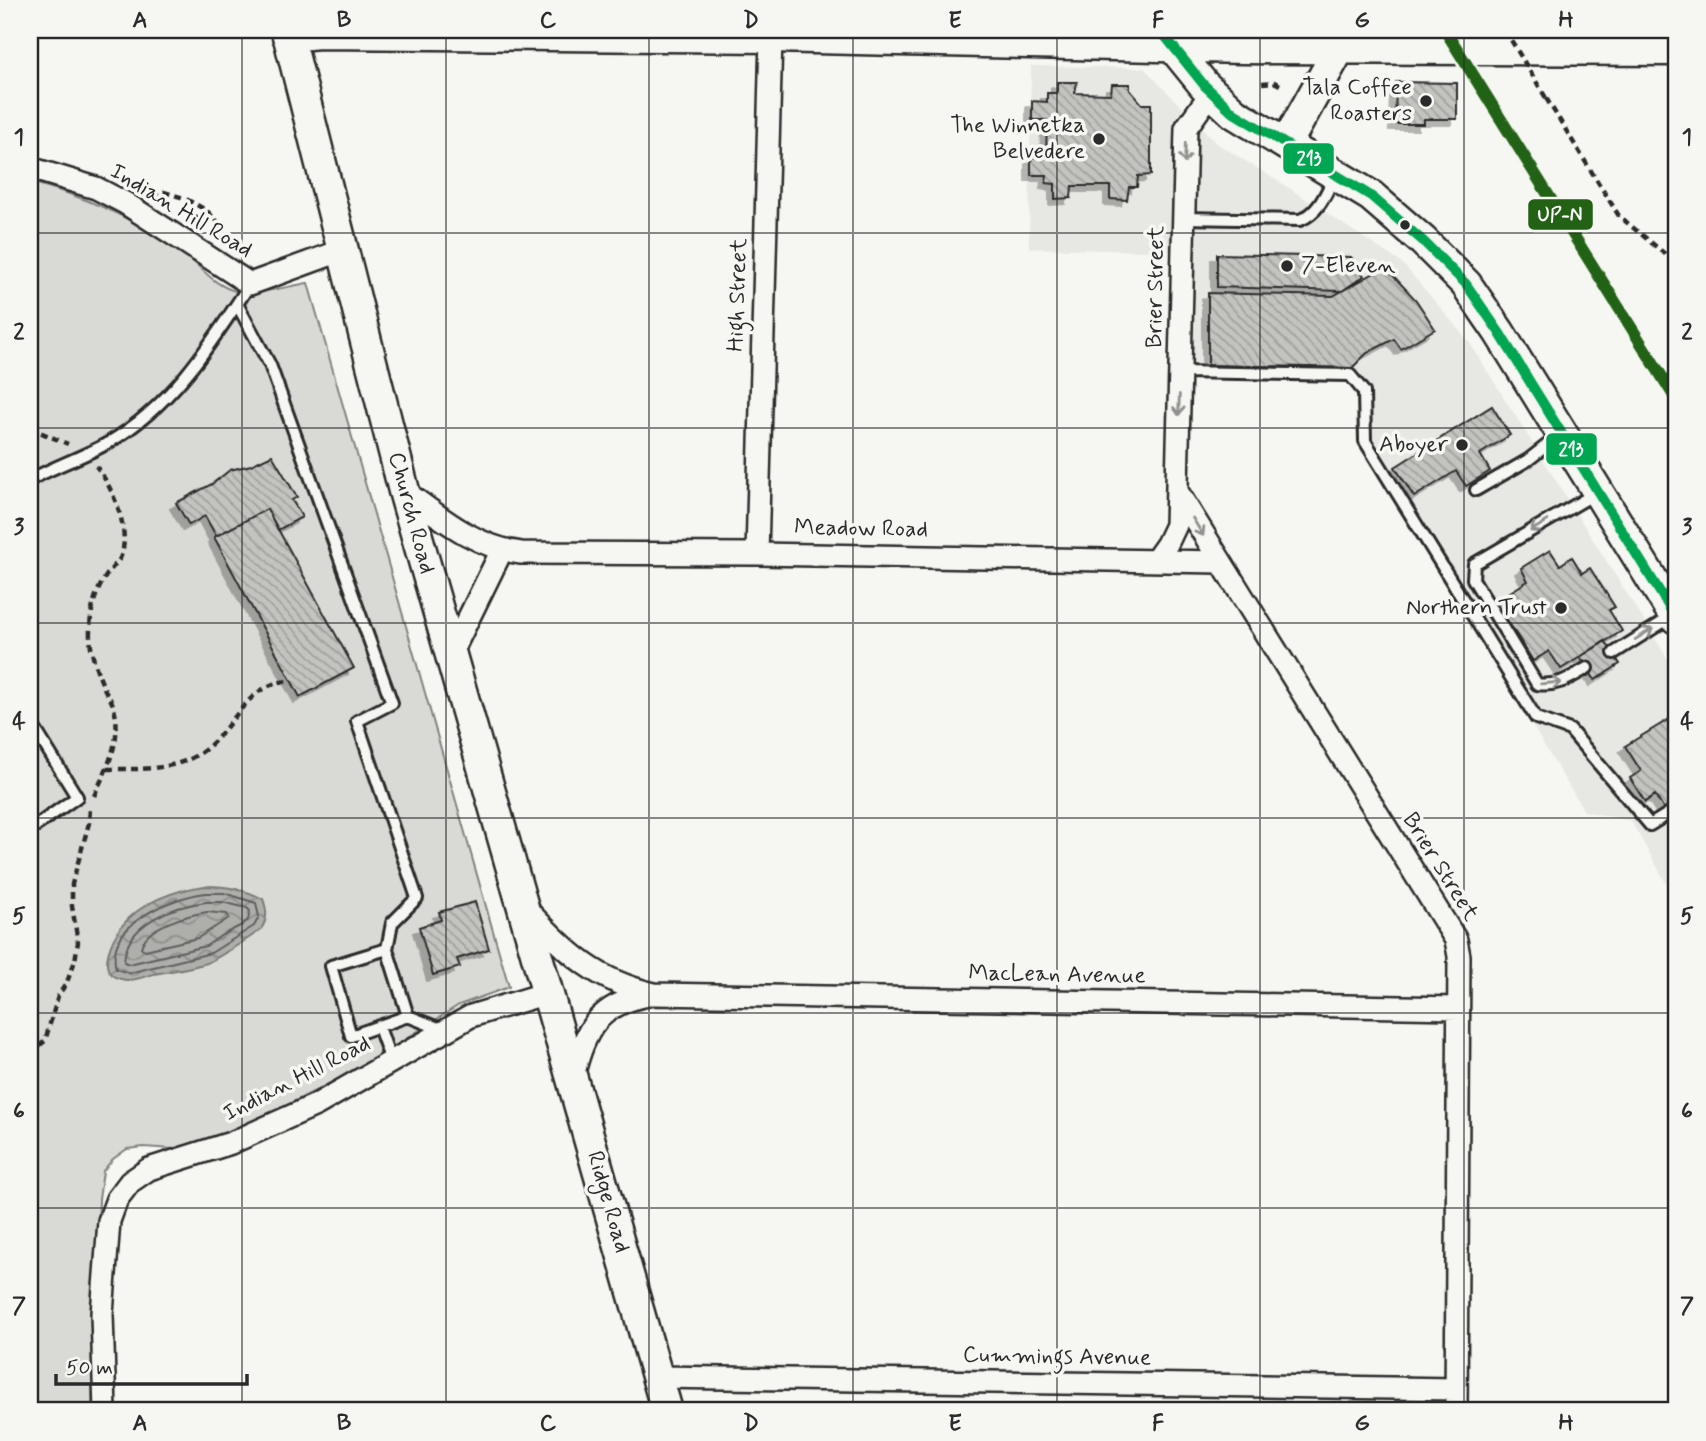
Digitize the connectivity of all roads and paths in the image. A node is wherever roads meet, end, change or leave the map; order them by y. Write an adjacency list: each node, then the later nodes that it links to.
1 (1506, 30): 20 (path, bridge)
2 (288, 33): 3 (street); 19 (street, Church Road)
3 (712, 33): 6 (street)
4 (865, 35): 5 (street); 6 (street)
5 (978, 36): 7 (street)
6 (771, 37): 33 (street, High Street)
7 (1045, 37): 8 (street)
8 (1165, 38): 10 (street); 14 (street)
9 (1612, 39): 10 (street); 11 (street)
10 (1319, 46): 15 (street)
11 (1676, 50)
12 (1262, 83): 13 (path)
13 (1280, 85)
14 (1212, 93): 15 (street); 18 (street, Brier Street, one-way to 18)
15 (1286, 144): 17 (street)
16 (30, 168): 21 (street, Indian Hill Road)
17 (1336, 174): 18 (lane); 25 (street)
18 (1183, 218): 23 (street, Brier Street)
19 (343, 250): 21 (street, Indian Hill Road); 29 (street, Church Road)
20 (1676, 263)
21 (250, 284): 22 (lane)
22 (237, 304): 26 (lane); 46 (lane)
23 (1180, 372): 30 (street, Brier Street, one-way to 30); 43 (lane)
24 (30, 428): 26 (path)
25 (1562, 433): 28 (lane); 31 (street)
26 (86, 453): 27 (lane); 42 (path)
27 (30, 480)
28 (1476, 490)
29 (404, 491): 32 (street, Meadow Road); 38 (street, Church Road)
30 (1177, 491): 34 (street, Brier Street); 35 (street, Brier Street, one-way to 35)
31 (1598, 491): 36 (street); 39 (lane, one-way to 39)
32 (502, 550): 33 (street, Meadow Road); 38 (street)
33 (757, 554): 34 (street, Meadow Road)
34 (1155, 561): 35 (street, Meadow Road)
35 (1220, 562): 49 (street, Brier Street)
36 (1675, 617): 37 (lane, one-way to 36)
37 (1614, 653)
38 (451, 654): 45 (street, Church Road)
39 (1587, 668)
40 (290, 681): 42 (path)
41 (30, 721): 44 (lane)
42 (107, 769): 53 (path)
43 (1676, 810)
44 (30, 830)
45 (524, 907): 47 (street, Church Road); 48 (street, MacLean Avenue)
46 (387, 949): 50 (lane); 51 (lane)
47 (547, 993): 52 (street, Indian Hill Road); 55 (street, Ridge Road)
48 (654, 995): 49 (street, MacLean Avenue); 55 (street, MacLean Avenue)
49 (1458, 1007): 57 (street, Brier Street)
50 (408, 1016): 51 (lane); 52 (lane)
51 (379, 1027): 54 (lane)
52 (443, 1030): 54 (street, Indian Hill Road)
53 (30, 1053)
54 (391, 1061): 58 (street, Indian Hill Road)
55 (572, 1077): 56 (street, Ridge Road)
56 (657, 1377): 57 (street, Cummings Avenue); 59 (street, Ridge Road)
57 (1456, 1389): 60 (street, Brier Street)
58 (105, 1411)
59 (667, 1411)
60 (1456, 1411)

